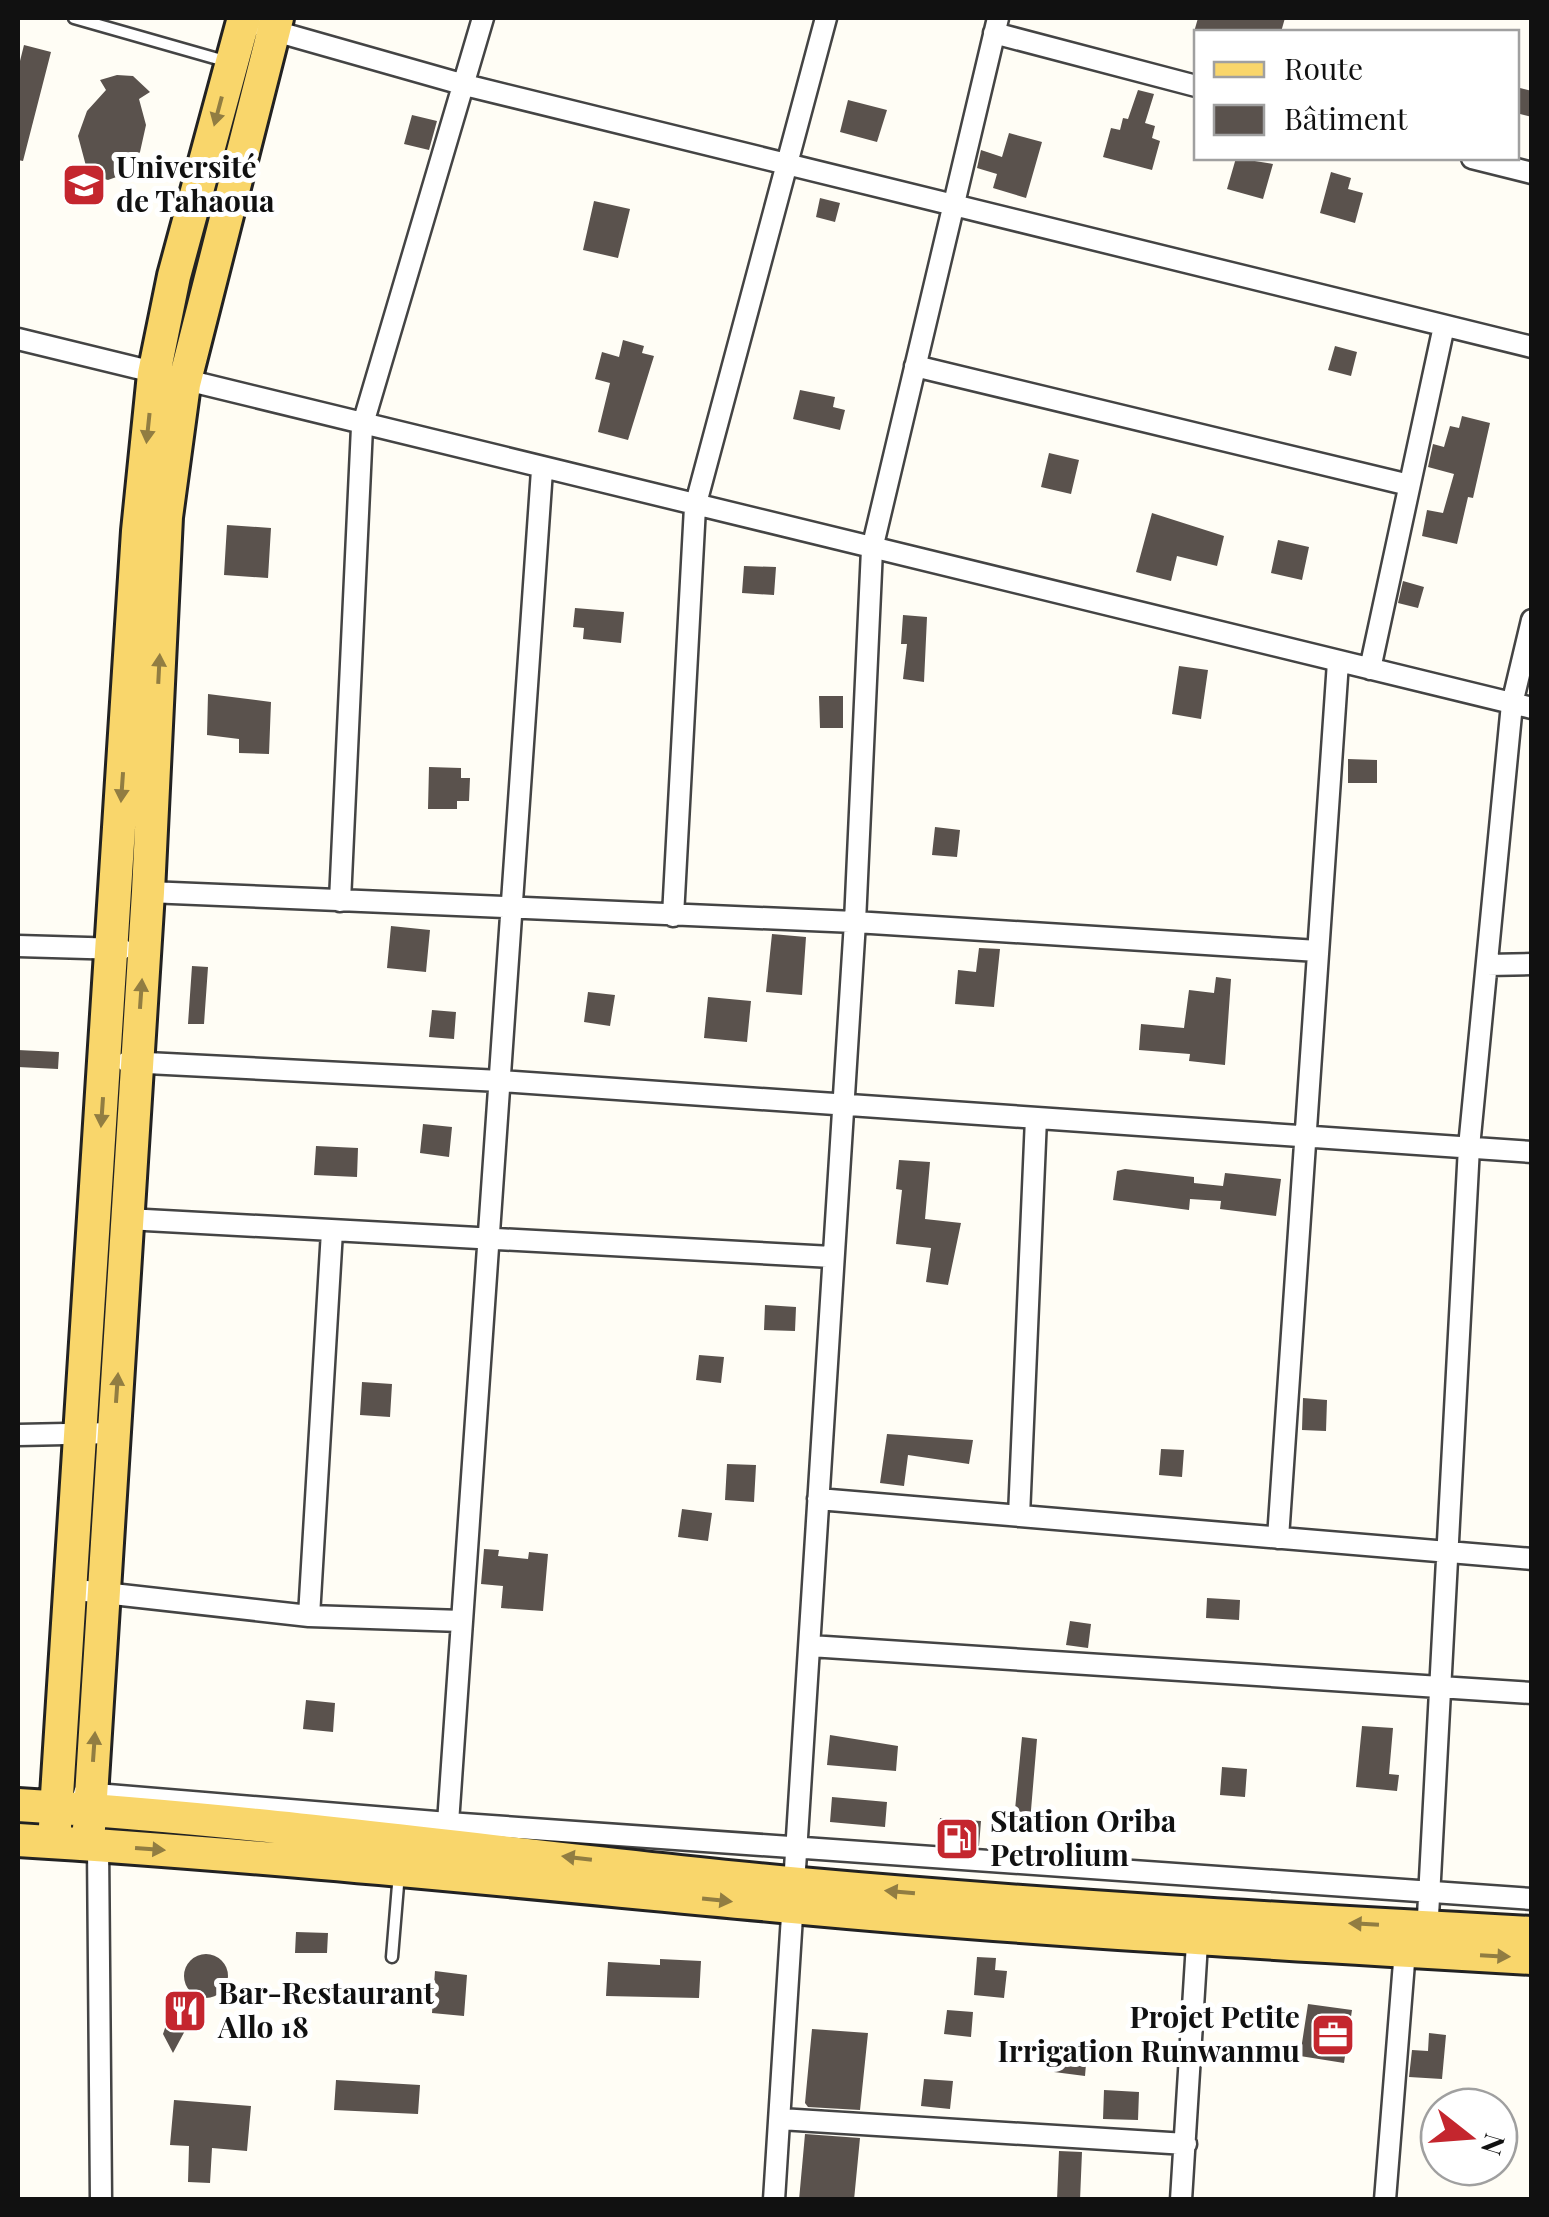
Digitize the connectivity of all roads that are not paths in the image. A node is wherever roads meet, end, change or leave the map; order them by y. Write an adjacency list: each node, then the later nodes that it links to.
1 (74, 18): 6 (lane)
2 (483, 18): 7 (street)
3 (826, 18): 10 (street)
4 (260, 22): 6 (main road); 7 (street); 17 (main road)
5 (996, 25): 8 (street); 12 (street)
6 (231, 62): 17 (main road, one-way to 17)
7 (466, 85): 10 (street); 18 (street)
8 (1194, 85)
9 (1480, 160): 11 (street)
10 (787, 164): 12 (street); 21 (street)
11 (1532, 173)
12 (953, 205): 13 (street); 16 (street)
13 (1444, 326): 15 (street); 20 (street)
14 (18, 340): 17 (street)
15 (1532, 347)
16 (915, 366): 20 (street); 22 (street)
17 (169, 379): 18 (street); 27 (main road, one-way to 17); 33 (main road, one-way to 33)
18 (362, 426): 19 (street); 28 (street)
19 (542, 470): 21 (street); 29 (street)
20 (1410, 485): 25 (street)
21 (695, 507): 22 (street); 30 (street)
22 (872, 550): 24 (street); 31 (street)
23 (1532, 620): 26 (street)
24 (1338, 662): 25 (street); 34 (street)
25 (1370, 670): 26 (street)
26 (1522, 706): 36 (street)
27 (148, 892): 28 (street); 33 (main road)
28 (340, 901): 29 (street)
29 (512, 910): 30 (street); 38 (street)
30 (673, 916): 31 (street)
31 (856, 922): 34 (street); 39 (street)
32 (18, 946): 33 (street)
33 (128, 950): 37 (main road)
34 (1318, 952): 41 (street)
35 (1532, 964): 36 (street)
36 (1487, 965): 42 (street)
37 (121, 1061): 38 (street); 44 (main road); 49 (main road, one-way to 49)
38 (500, 1081): 39 (street); 46 (street)
39 (840, 1104): 40 (street); 47 (street)
40 (1036, 1118): 41 (street); 52 (street)
41 (1306, 1136): 42 (street); 53 (street)
42 (1470, 1148): 43 (street); 54 (street)
43 (1532, 1152)
44 (127, 1218): 45 (street); 48 (main road, one-way to 44)
45 (332, 1231): 46 (street); 58 (street)
46 (489, 1239): 47 (street); 59 (street)
47 (832, 1257): 51 (street)
48 (114, 1433): 49 (street); 57 (main road)
49 (79, 1434): 50 (street); 56 (main road)
50 (18, 1436)
51 (818, 1500): 52 (street); 60 (street)
52 (1020, 1516): 53 (street)
53 (1278, 1538): 54 (street)
54 (1447, 1552): 55 (street); 61 (street)
55 (1532, 1560)
56 (68, 1589): 57 (street); 63 (main road)
57 (104, 1593): 58 (street); 64 (main road, one-way to 57)
58 (309, 1616): 59 (street)
59 (462, 1622): 66 (street)
60 (810, 1646): 61 (street); 69 (street)
61 (1440, 1687): 62 (street); 72 (street)
62 (1532, 1692)
63 (57, 1799): 64 (main road); 65 (main road); 68 (main road)
64 (90, 1802): 66 (street); 70 (main road); 71 (main road)
65 (18, 1805)
66 (448, 1823): 69 (street)
67 (18, 1840): 68 (main road)
68 (54, 1842): 70 (main road)
69 (798, 1844): 72 (street); 73 (street)
70 (92, 1845): 71 (main road, one-way to 71); 82 (street)
71 (400, 1852): 73 (main road); 78 (lane)
72 (1429, 1892): 74 (street); 77 (street)
73 (796, 1895): 75 (main road); 80 (street)
74 (1532, 1899)
75 (1198, 1927): 77 (main road); 81 (street)
76 (1532, 1933): 77 (main road)
77 (1420, 1943): 79 (main road, one-way to 79); 85 (street)
78 (392, 1957)
79 (1532, 1958)
80 (780, 2119): 81 (street); 83 (street)
81 (1186, 2144): 84 (street)
82 (102, 2200)
83 (774, 2200)
84 (1181, 2200)
85 (1385, 2200)

